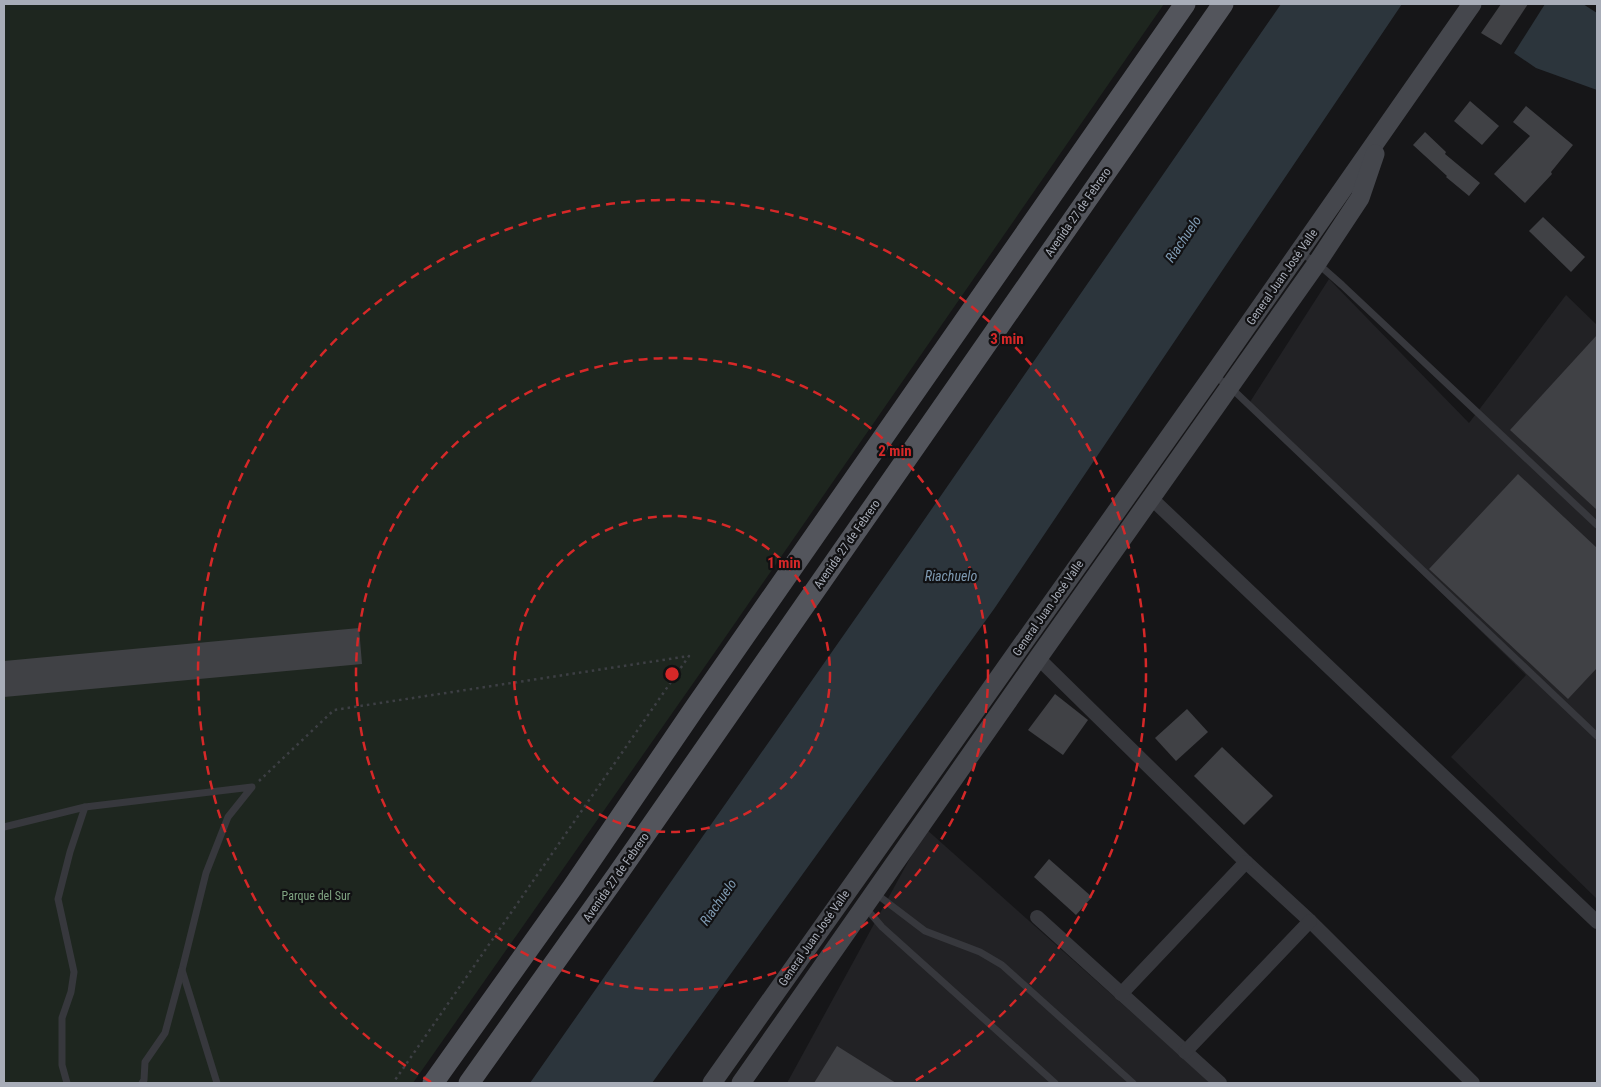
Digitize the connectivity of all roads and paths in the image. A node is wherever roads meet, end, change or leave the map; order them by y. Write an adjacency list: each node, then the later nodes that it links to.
1 (1185, 4): 28 (main road)
2 (1223, 4): 29 (main road, Avenida 27 de Febrero)
3 (1472, 4): 4 (main road, General Juan José Valle)
4 (1384, 131): 5 (main road, General Juan José Valle); 6 (main road, General Juan José Valle)
5 (1299, 252): 6 (lane); 7 (main road, General Juan José Valle)
6 (1317, 263): 8 (main road, General Juan José Valle); 10 (lane)
7 (1213, 375): 8 (lane); 30 (main road, General Juan José Valle)
8 (1229, 386): 9 (main road, General Juan José Valle); 12 (lane)
9 (1151, 498): 11 (main road, General Juan José Valle); 20 (street)
10 (1597, 525)
11 (1038, 658): 16 (street); 17 (main road, General Juan José Valle)
12 (1597, 736)
13 (252, 787): 14 (lane); 21 (lane); 27 (path)
14 (85, 807): 15 (lane); 24 (lane)
15 (4, 827)
16 (1246, 862): 19 (street); 22 (street)
17 (870, 900): 31 (main road, General Juan José Valle); 32 (lane); 33 (lane)
18 (1037, 917): 22 (street)
19 (1310, 921): 23 (street); 35 (street)
20 (1597, 922)
21 (182, 970): 25 (lane); 26 (lane)
22 (1121, 994): 23 (street)
23 (1185, 1052): 34 (street)
24 (67, 1083)
25 (142, 1083)
26 (217, 1083)
27 (393, 1083)
28 (432, 1083)
29 (469, 1083)
30 (712, 1083)
31 (742, 1083)
32 (1055, 1083)
33 (1133, 1083)
34 (1220, 1083)
35 (1473, 1083)

